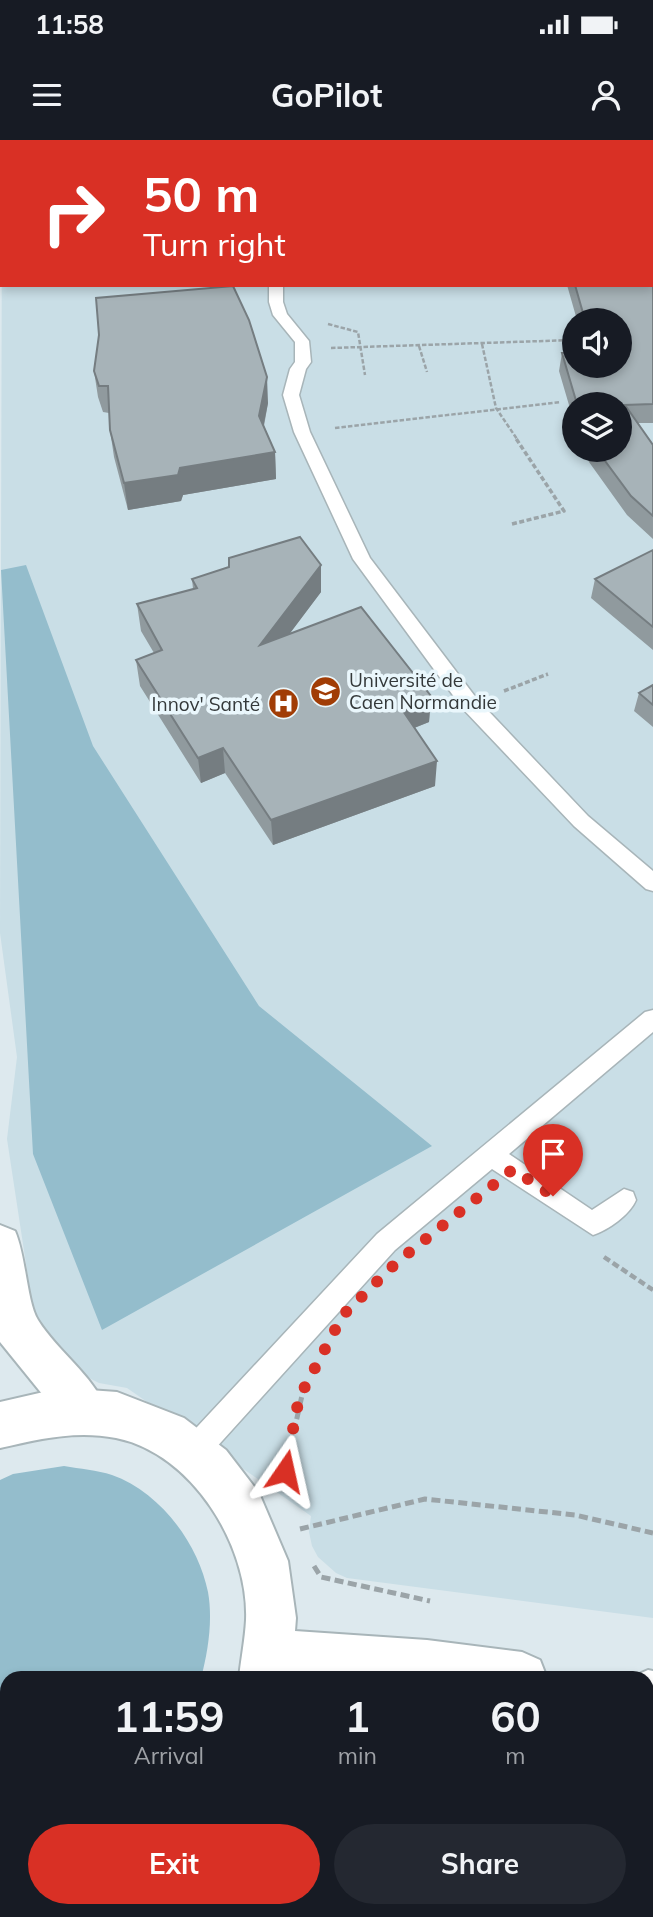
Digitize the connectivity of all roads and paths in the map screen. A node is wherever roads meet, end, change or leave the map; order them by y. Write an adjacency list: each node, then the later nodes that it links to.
1 (276, 287): 7 (lane)
2 (319, 321): 6 (path)
3 (562, 341): 4 (path)
4 (482, 344): 5 (path); 11 (path)
5 (419, 345): 6 (path); 8 (path)
6 (360, 347): 7 (path); 9 (path)
7 (302, 349): 12 (lane)
8 (427, 372)
9 (365, 375)
10 (561, 402): 11 (path)
11 (496, 408): 12 (path); 13 (path)
12 (302, 432): 15 (lane)
13 (512, 524)
14 (548, 674): 15 (path)
15 (470, 704): 16 (lane)
16 (653, 883)
17 (653, 1019): 18 (lane)
18 (490, 1154): 19 (lane); 24 (lane)
19 (624, 1200)
20 (0, 1245): 22 (main road)
21 (306, 1386): 25 (path)
22 (84, 1410): 23 (main road); 24 (main road)
23 (0, 1425)
24 (194, 1451): 27 (main road)
25 (280, 1495)
26 (653, 1534): 27 (path)
27 (274, 1535): 28 (path); 29 (main road)
28 (430, 1601)
29 (267, 1667): 30 (main road)
30 (471, 1671)

